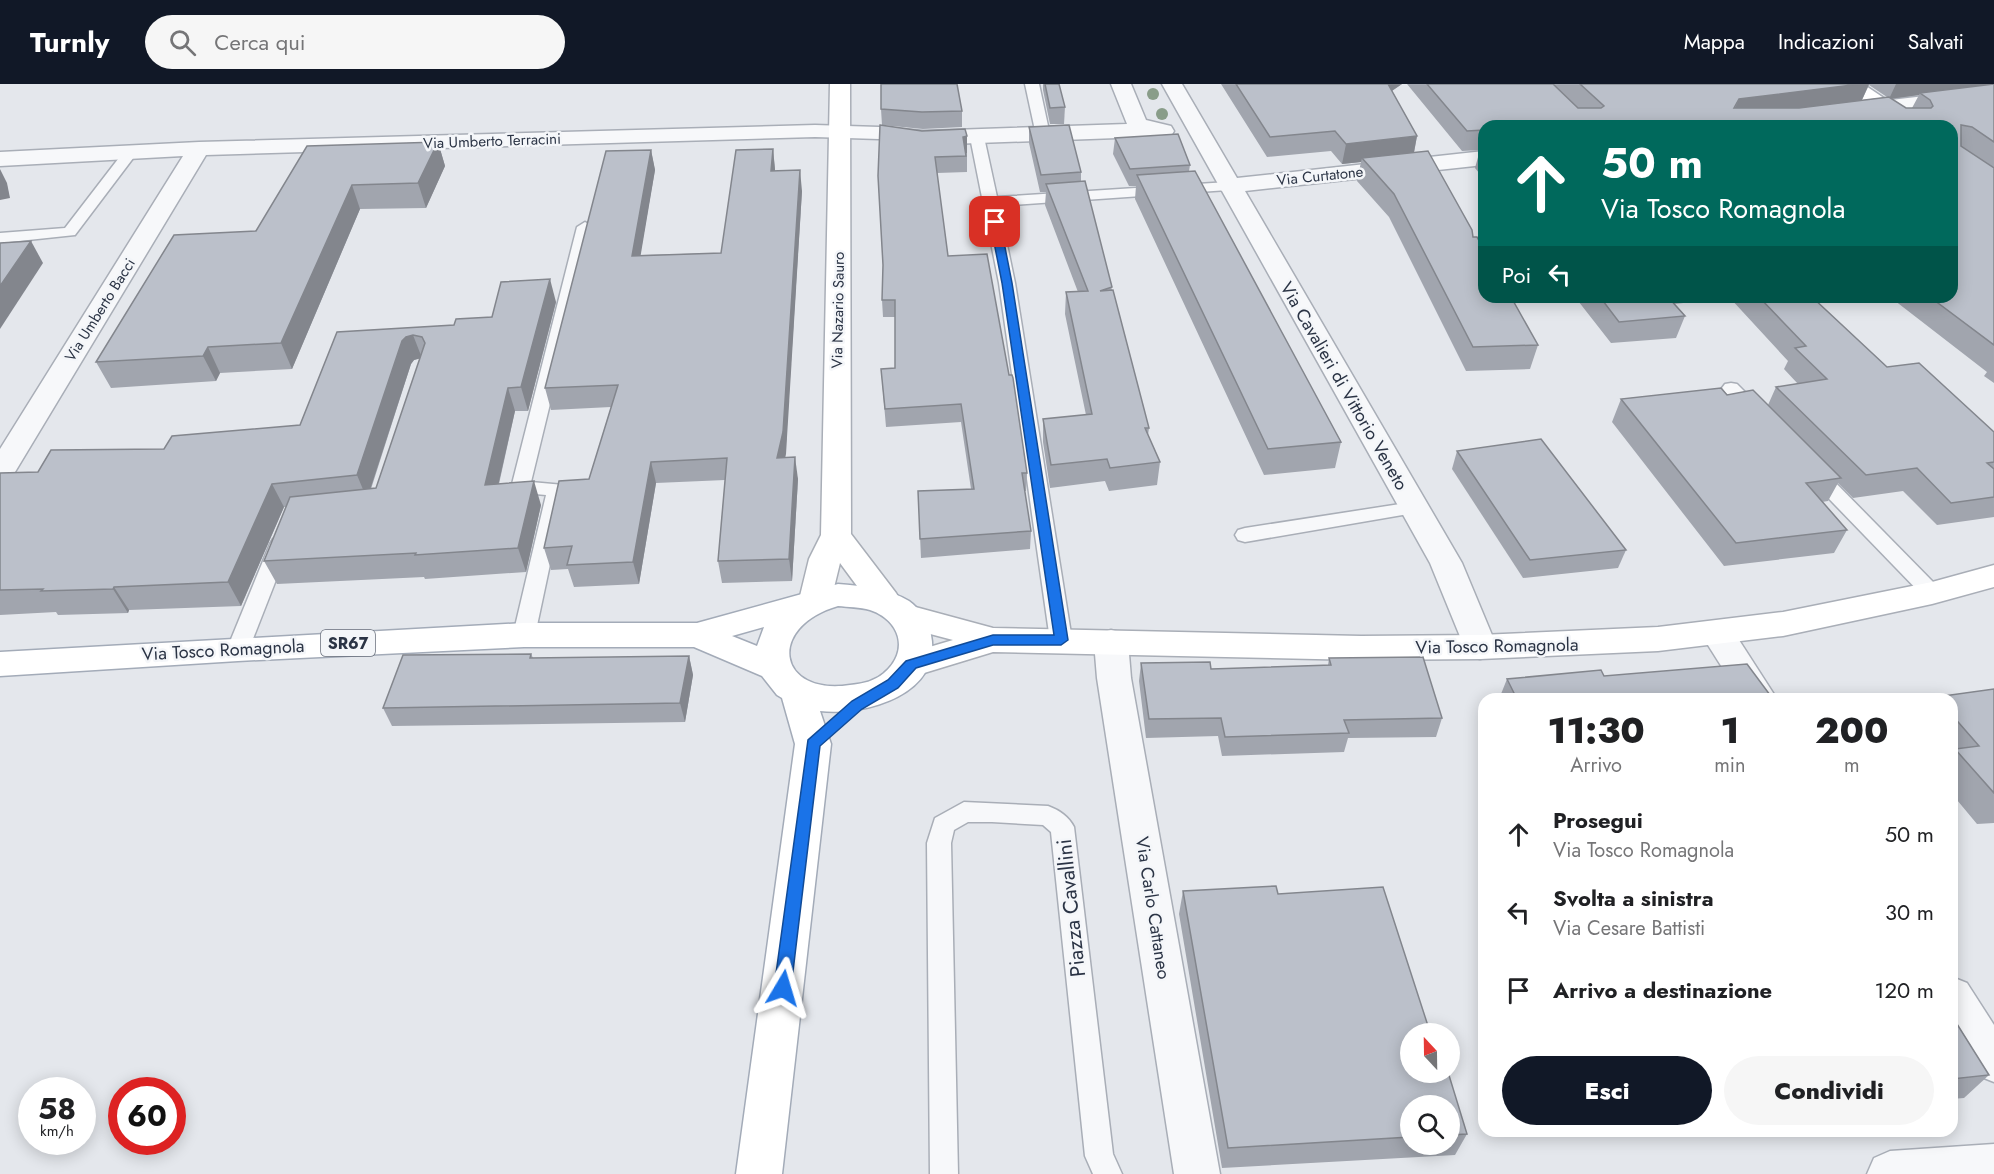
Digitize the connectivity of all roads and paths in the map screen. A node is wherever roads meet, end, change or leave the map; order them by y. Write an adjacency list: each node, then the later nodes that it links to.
1 (840, 84): 11 (main road, Via Nazario Sauro)
2 (1032, 84): 13 (lane)
3 (1121, 84): 12 (street)
4 (1172, 84): 10 (street, Via Cavalieri di Vittorio Veneto)
5 (1850, 84): 7 (main road)
6 (1994, 94): 7 (street)
7 (1882, 106): 8 (street); 9 (main road)
8 (1834, 113)
9 (1902, 120)
10 (1197, 129): 12 (street); 19 (street, Via Cavalieri di Vittorio Veneto)
11 (841, 130): 14 (street, Via Umberto Terracini); 15 (street, Via Umberto Terracini); 29 (main road, Via Nazario Sauro)
12 (1152, 130): 13 (street, Via Umberto Terracini)
13 (1043, 135): 14 (street, Via Umberto Terracini)
14 (977, 137): 20 (lane)
15 (199, 149): 16 (street, Via Umberto Terracini); 26 (street, Via Umberto Bacci)
16 (129, 153): 17 (street, Via Umberto Terracini); 22 (lane)
17 (0, 159)
18 (1478, 159): 19 (street, Via Curtatone)
19 (1228, 186): 20 (lane); 27 (street, Via Cavalieri di Vittorio Veneto)
20 (991, 202): 39 (lane)
21 (585, 226): 36 (lane)
22 (0, 238)
23 (1731, 388): 24 (lane)
24 (1765, 422)
25 (1798, 456): 32 (lane)
26 (0, 472)
27 (1413, 508): 30 (lane); 41 (street, Via Cavalieri di Vittorio Veneto)
28 (289, 523): 42 (lane)
29 (836, 535): 33 (main road, Via Nazario Sauro); 34 (main road)
30 (1245, 535)
31 (1994, 576): 32 (main road, Via Tosco Romagnola)
32 (1932, 593): 35 (main road, Via Tosco Romagnola)
33 (808, 603): 34 (main road, Via Tosco Romagnola); 37 (main road, Via Tosco Romagnola); 45 (main road)
34 (896, 609): 38 (main road, Via Tosco Romagnola); 44 (main road)
35 (1718, 634): 41 (main road, Via Tosco Romagnola); 47 (street)
36 (524, 635): 37 (main road, Via Tosco Romagnola / SR67); 42 (main road, Via Tosco Romagnola / SR67)
37 (697, 635): 45 (main road, Via Tosco Romagnola / SR67)
38 (993, 640): 39 (main road, Via Tosco Romagnola); 44 (main road, Via Tosco Romagnola)
39 (1061, 640): 40 (main road, Via Tosco Romagnola)
40 (1111, 642): 41 (main road, Via Tosco Romagnola); 55 (street, Via Carlo Cattaneo)
41 (1480, 647)
42 (237, 649): 43 (main road, Via Tosco Romagnola / SR67)
43 (0, 664)
44 (911, 665): 46 (main road, Via Tosco Romagnola)
45 (785, 679): 46 (main road, Via Tosco Romagnola); 48 (main road)
46 (881, 692): 48 (main road)
47 (1756, 693)
48 (813, 744): 52 (main road)
49 (1958, 1005): 50 (street)
50 (1994, 1062)
51 (1994, 1166): 56 (street)
52 (759, 1174)
53 (944, 1174): 54 (lane, Piazza Cavallini)
54 (1108, 1174)
55 (1197, 1174)
56 (1890, 1174)

